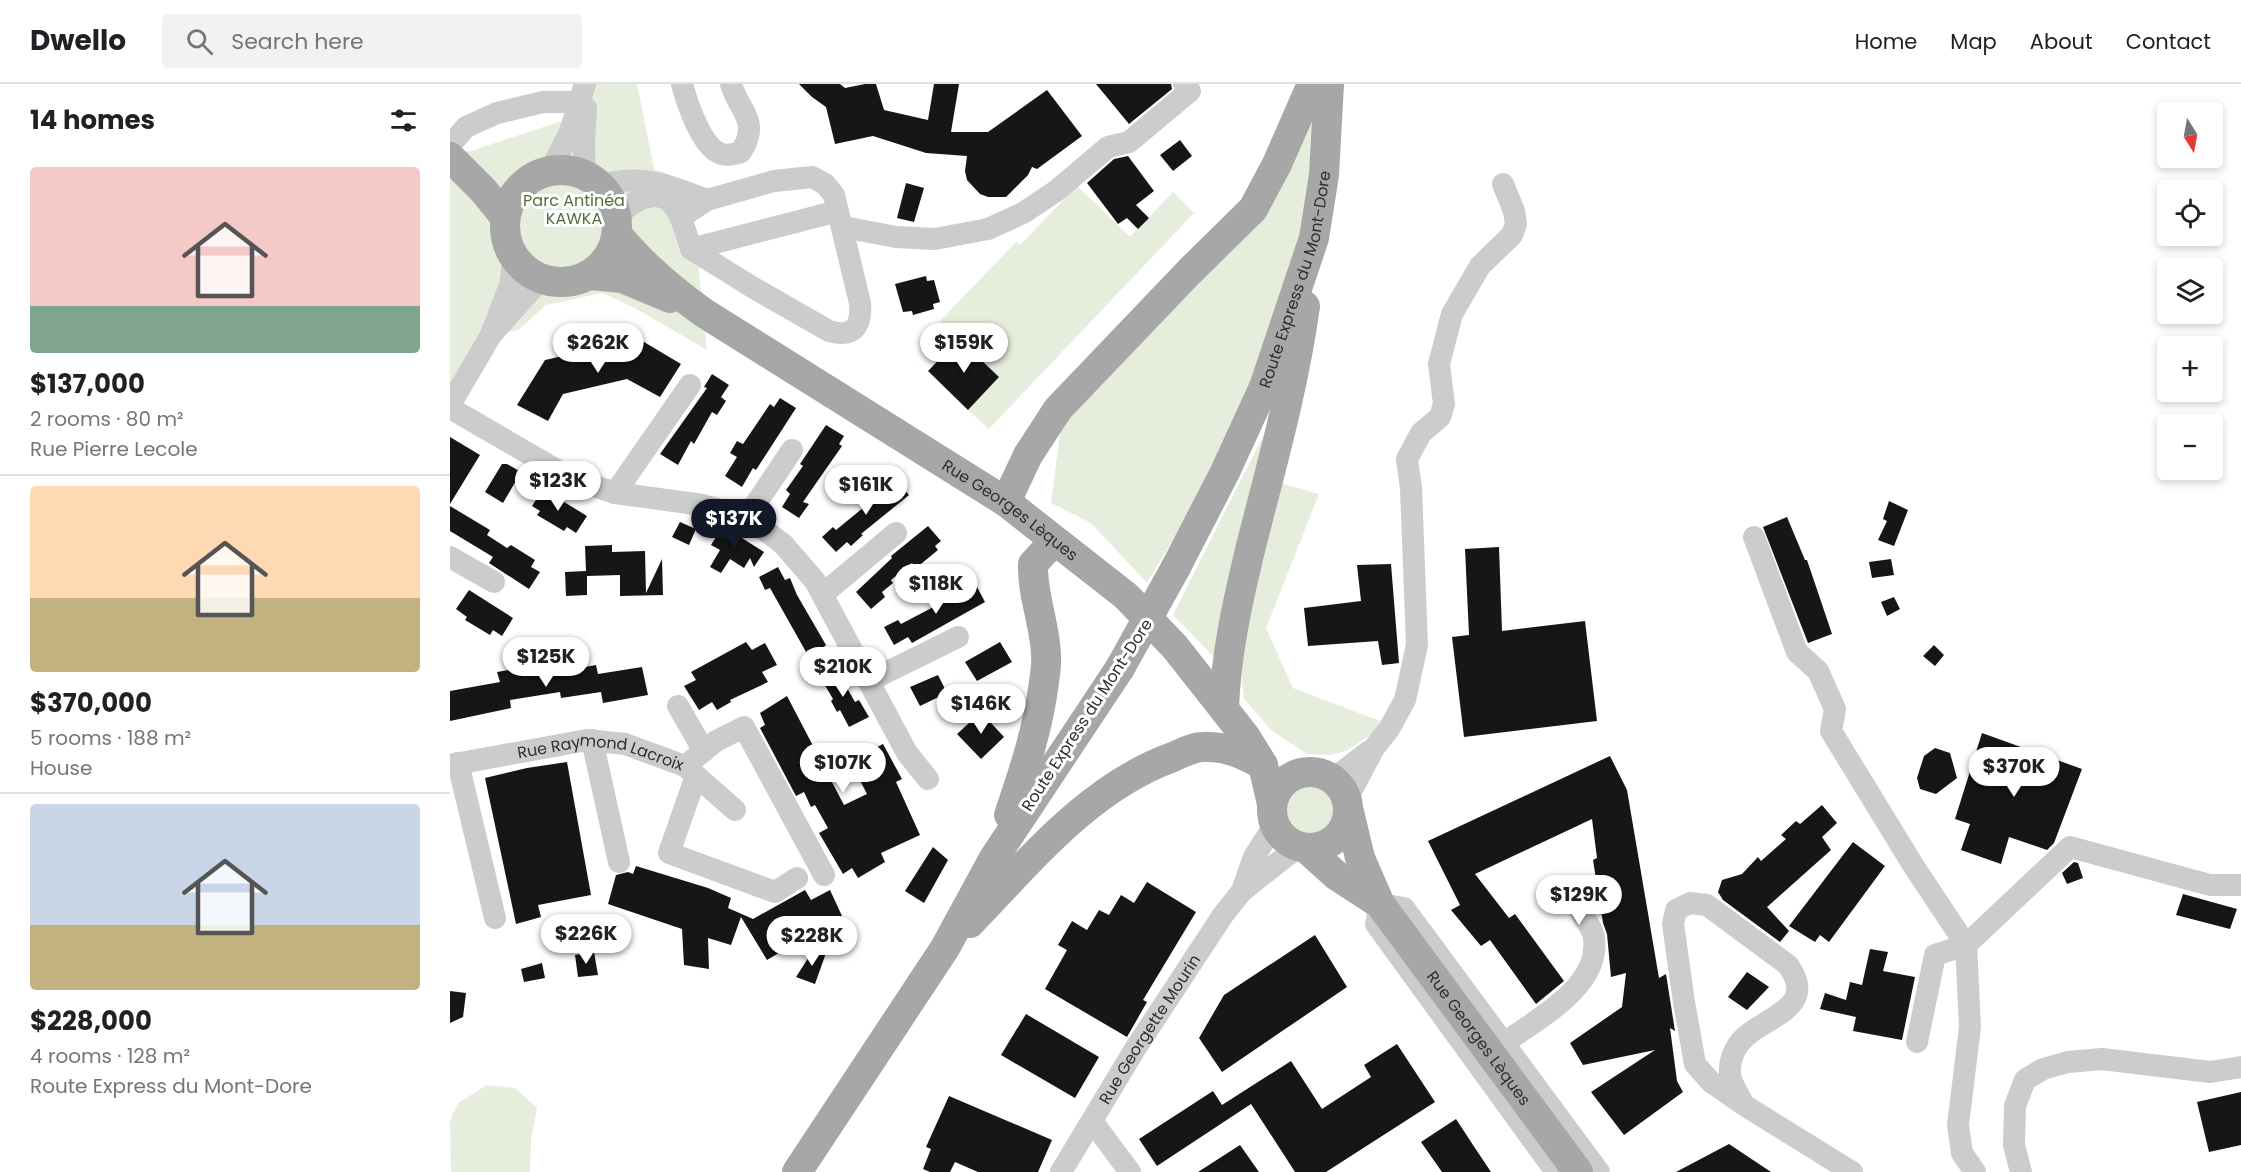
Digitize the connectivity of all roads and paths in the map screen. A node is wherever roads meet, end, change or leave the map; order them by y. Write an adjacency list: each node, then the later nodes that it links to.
1 (682, 84): 8 (street)
2 (731, 84): 8 (street)
3 (1184, 84): 17 (street)
4 (1312, 84): 30 (main road)
5 (1329, 84): 19 (main road, Route Express du Mont-Dore)
6 (584, 90): 7 (street); 10 (street); 11 (street)
7 (450, 145)
8 (741, 153): 12 (street)
9 (450, 157): 10 (main road); 15 (main road)
10 (538, 176): 11 (main road); 15 (main road)
11 (592, 181): 14 (street); 18 (main road)
12 (764, 183): 14 (street); 17 (street)
13 (1503, 184): 50 (street)
14 (707, 200): 16 (street)
15 (505, 217): 21 (main road)
16 (681, 217): 18 (street); 20 (street)
17 (840, 219): 20 (street); 20 (street)
18 (616, 225): 22 (main road); 24 (main road, Rue Georges Lèques)
19 (1314, 238): 41 (main road); 54 (main road, Route Express du Mont-Dore, bridge)
20 (691, 249)
21 (514, 258): 23 (main road); 25 (street)
22 (590, 274): 23 (main road); 24 (main road, Rue Georges Lèques)
23 (541, 279): 25 (street)
24 (704, 314): 30 (main road, Rue Georges Lèques)
25 (492, 335): 27 (street)
26 (690, 385): 29 (street)
27 (450, 407): 29 (street)
28 (792, 450): 31 (street)
29 (615, 493): 31 (street)
30 (1006, 502): 34 (main road, Rue Georges Lèques)
31 (747, 517): 37 (street)
32 (896, 533): 37 (street)
33 (1754, 537): 63 (street)
34 (1054, 541): 41 (main road, Rue Georges Lèques); 54 (main road)
35 (450, 557): 36 (street)
36 (494, 582)
37 (823, 594): 39 (street)
38 (958, 637): 39 (street)
39 (869, 681): 49 (street)
40 (678, 706): 44 (street)
41 (1224, 708): 42 (main road, Rue Georges Lèques)
42 (1245, 736): 46 (main road, Rue Georges Lèques); 48 (main road, Rue Georges Lèques)
43 (592, 740): 45 (street, Rue Raymond Lacroix); 47 (street, Rue Raymond Lacroix); 55 (street)
44 (704, 751): 47 (street); 56 (street)
45 (454, 764): 62 (street)
46 (1263, 765): 52 (main road, Rue Georges Lèques); 64 (main road)
47 (690, 771): 51 (street, Rue Raymond Lacroix); 57 (street)
48 (1302, 772): 50 (main road); 52 (main road)
49 (928, 778)
50 (1343, 796): 53 (main road); 60 (main road, Rue Georges Lèques)
51 (735, 810)
52 (1274, 814): 53 (main road); 59 (street, Rue Georgette Mourin)
53 (1302, 847): 59 (street, Rue Georgette Mourin); 60 (main road, Rue Georges Lèques)
54 (994, 858): 64 (main road, Route Express du Mont-Dore)
55 (619, 862)
56 (824, 875)
57 (797, 878)
58 (2241, 885): 63 (street)
59 (1242, 891): 69 (street, Rue Georgette Mourin)
60 (1380, 904): 66 (street); 73 (street); 74 (main road, Rue Georges Lèques)
61 (1582, 914): 66 (street)
62 (495, 918)
63 (1966, 945): 65 (street); 77 (street)
64 (945, 948): 70 (main road, Route Express du Mont-Dore)
65 (1917, 1042)
66 (1504, 1043): 75 (street)
67 (2241, 1067): 78 (street)
68 (1744, 1105): 68 (street); 76 (street)
69 (1092, 1121): 71 (street, Rue Georgette Mourin); 72 (street)
70 (797, 1172)
71 (1061, 1172)
72 (1130, 1172)
73 (1556, 1172)
74 (1578, 1172)
75 (1599, 1172)
76 (1852, 1172)
77 (1975, 1172)
78 (2021, 1172)

